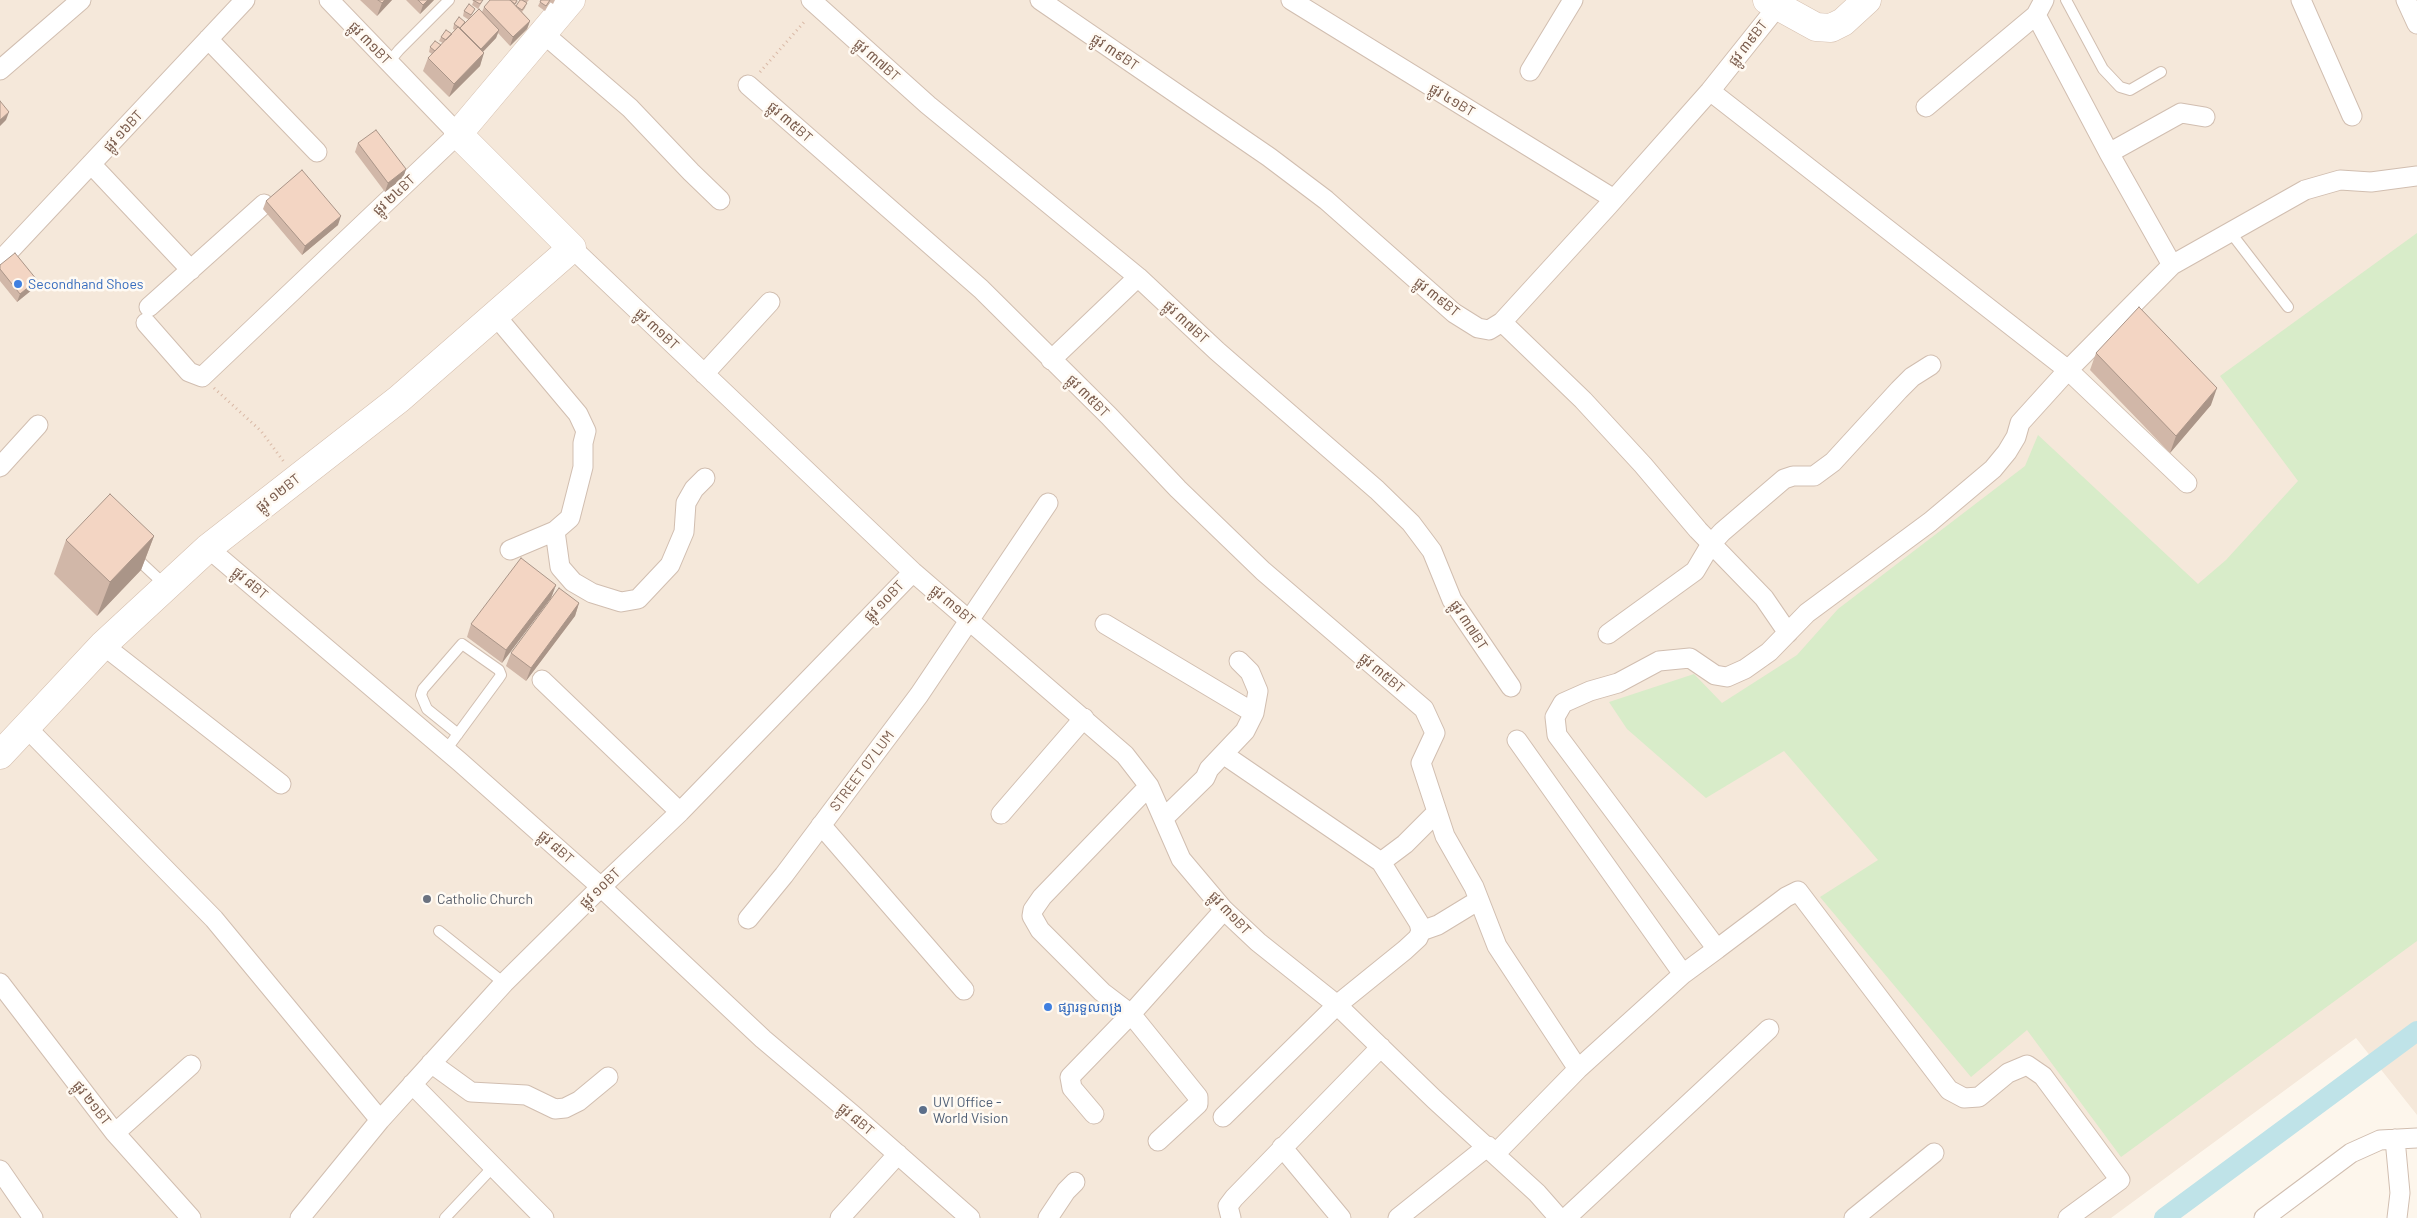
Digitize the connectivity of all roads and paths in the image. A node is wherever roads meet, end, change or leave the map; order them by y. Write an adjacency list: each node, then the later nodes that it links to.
1 (81, 0): 20 (street)
2 (245, 0): 18 (street, ផ្លូវ ១៦BT)
3 (329, 0): 19 (street, ផ្លូវ ៣១BT)
4 (449, 0): 19 (lane)
5 (571, 0): 17 (street, ផ្លូវ ២៤BT)
6 (1040, 0): 45 (street, ផ្លូវ ៣៩BT)
7 (1291, 0): 33 (street, ផ្លូវ ៤១BT)
8 (1573, 0): 21 (street)
9 (1867, 0): 14 (street)
10 (2066, 0): 22 (lane)
11 (2301, 0): 26 (street)
12 (2406, 0): 16 (street)
13 (814, 3): 23 (path); 41 (street, ផ្លូវ ៣៧BT)
14 (1772, 3): 24 (street, ផ្លូវ ៣៩BT)
15 (2040, 7): 25 (street); 30 (street)
16 (2417, 24)
17 (544, 34): 28 (street, ផ្លូវ ២៤BT); 34 (street)
18 (208, 39): 29 (street); 31 (street, ផ្លូវ ១៦BT)
19 (389, 62): 28 (street, ផ្លូវ ៣១BT)
20 (0, 70)
21 (1530, 71)
22 (2161, 72)
23 (748, 85): 46 (street, ផ្លូវ ៣៥BT)
24 (1710, 91): 33 (street, ផ្លូវ ៣៩BT); 48 (street)
25 (1926, 107)
26 (2352, 116)
27 (2205, 117): 30 (street)
28 (458, 134): 37 (street, ផ្លូវ ៣១BT); 50 (street, ផ្លូវ ២៤BT)
29 (317, 152)
30 (2109, 154): 39 (street)
31 (91, 164): 38 (street, ផ្លូវ ១៦BT); 40 (street)
32 (2417, 176): 36 (street)
33 (1614, 199): 45 (street, ផ្លូវ ៣៩BT)
34 (720, 200)
35 (264, 204): 40 (street)
36 (2231, 233): 39 (street); 43 (lane)
37 (572, 248): 44 (street, ផ្លូវ ១២BT); 49 (street, ផ្លូវ ៣១BT)
38 (0, 261)
39 (2172, 265): 48 (street)
40 (191, 270): 50 (street)
41 (1138, 278): 46 (street); 71 (street, ផ្លូវ ៣៧BT)
42 (770, 302): 49 (street)
43 (2288, 306)
44 (495, 315): 53 (street, ផ្លូវ ១២BT); 57 (street)
45 (1502, 322): 58 (street)
46 (1052, 360): 83 (street, ផ្លូវ ៣៥BT)
47 (1931, 365): 58 (street)
48 (2068, 370): 55 (street); 66 (street)
49 (704, 374): 62 (street, ផ្លូវ ៣១BT)
50 (202, 377): 53 (path)
51 (38, 425): 52 (street)
52 (0, 467)
53 (296, 478): 59 (street, ផ្លូវ ១២BT)
54 (704, 478): 57 (street)
55 (2187, 483)
56 (1048, 503): 64 (street, STREET 07 LUM)
57 (556, 532): 60 (street)
58 (1711, 544): 66 (street); 67 (street)
59 (208, 548): 63 (street, ផ្លូវ ១២BT); 77 (street, ផ្លូវ ៨BT)
60 (510, 550)
61 (128, 552): 63 (lane)
62 (913, 572): 64 (street, ផ្លូវ ៣១BT); 82 (street, ផ្លូវ ១០BT)
63 (166, 587): 68 (street, ផ្លូវ ១២BT)
64 (970, 619): 73 (street, ផ្លូវ ៣១BT); 86 (street, STREET 07 LUM)
65 (1105, 624): 72 (street)
66 (1788, 633): 94 (street)
67 (1608, 634)
68 (103, 645): 74 (street, ផ្លូវ ១២BT); 80 (street)
69 (1239, 662): 72 (street)
70 (542, 680): 82 (street)
71 (1511, 687)
72 (1254, 713): 79 (street)
73 (1084, 718): 81 (street, ផ្លូវ ៣១BT); 84 (street)
74 (27, 728): 78 (street, ផ្លូវ ១២BT); 110 (street)
75 (458, 734): 75 (lane); 77 (lane)
76 (1517, 740): 95 (street)
77 (446, 750): 88 (street, ផ្លូវ ៨BT)
78 (1, 752)
79 (1223, 754): 85 (street); 87 (street)
80 (281, 784)
81 (1149, 786): 85 (street, ផ្លូវ ៣១BT); 100 (street)
82 (680, 812): 88 (street, ផ្លូវ ១០BT)
83 (1436, 812): 87 (street); 89 (street)
84 (1001, 814)
85 (1165, 817): 90 (street, ផ្លូវ ៣១BT)
86 (821, 825): 91 (street, STREET 07 LUM); 98 (street)
87 (1381, 862): 93 (street)
88 (601, 887): 97 (street, ផ្លូវ ១០BT); 118 (street, ផ្លូវ ៨BT)
89 (1479, 900): 93 (street); 105 (street)
90 (1224, 910): 99 (street, ផ្លូវ ៣១BT); 100 (street)
91 (748, 919)
92 (439, 931): 97 (lane)
93 (1421, 931): 99 (street)
94 (1717, 949): 95 (street); 136 (street)
95 (1683, 974): 105 (street)
96 (0, 983): 111 (street, ផ្លូវ ២១BT)
97 (504, 983): 103 (street, ផ្លូវ ១០BT)
98 (964, 990)
99 (1337, 1005): 102 (street, ផ្លូវ ៣១BT); 109 (street)
100 (1131, 1014): 108 (street); 114 (street)
101 (1768, 1030): 134 (street)
102 (1381, 1047): 115 (street); 116 (street, ផ្លូវ ៣១BT)
103 (431, 1063): 106 (street); 107 (street, ផ្លូវ ១០BT)
104 (191, 1065): 111 (street)
105 (1578, 1069): 116 (street)
106 (608, 1077)
107 (412, 1084): 110 (street, ផ្លូវ ១០BT); 119 (street)
108 (1094, 1114)
109 (1223, 1117)
110 (380, 1120): 124 (street, ផ្លូវ ១០BT)
111 (115, 1133): 123 (street, ផ្លូវ ២១BT)
112 (2417, 1138): 113 (street)
113 (2395, 1139): 137 (street); 138 (street)
114 (1158, 1141)
115 (1282, 1147): 130 (street); 131 (street)
116 (1492, 1149): 132 (street); 133 (street, ផ្លូវ ៣១BT)
117 (1934, 1152): 135 (street)
118 (898, 1154): 127 (street); 128 (street, ផ្លូវ ៨BT)
119 (493, 1167): 125 (lane); 126 (street)
120 (0, 1170): 122 (street)
121 (1075, 1182): 129 (street)
122 (33, 1218)
123 (191, 1218)
124 (300, 1218)
125 (445, 1218)
126 (544, 1218)
127 (840, 1218)
128 (970, 1218)
129 (1048, 1218)
130 (1231, 1218)
131 (1341, 1218)
132 (1398, 1218)
133 (1559, 1218)
134 (1566, 1218)
135 (1854, 1218)
136 (2068, 1218)
137 (2264, 1218)
138 (2397, 1218)

